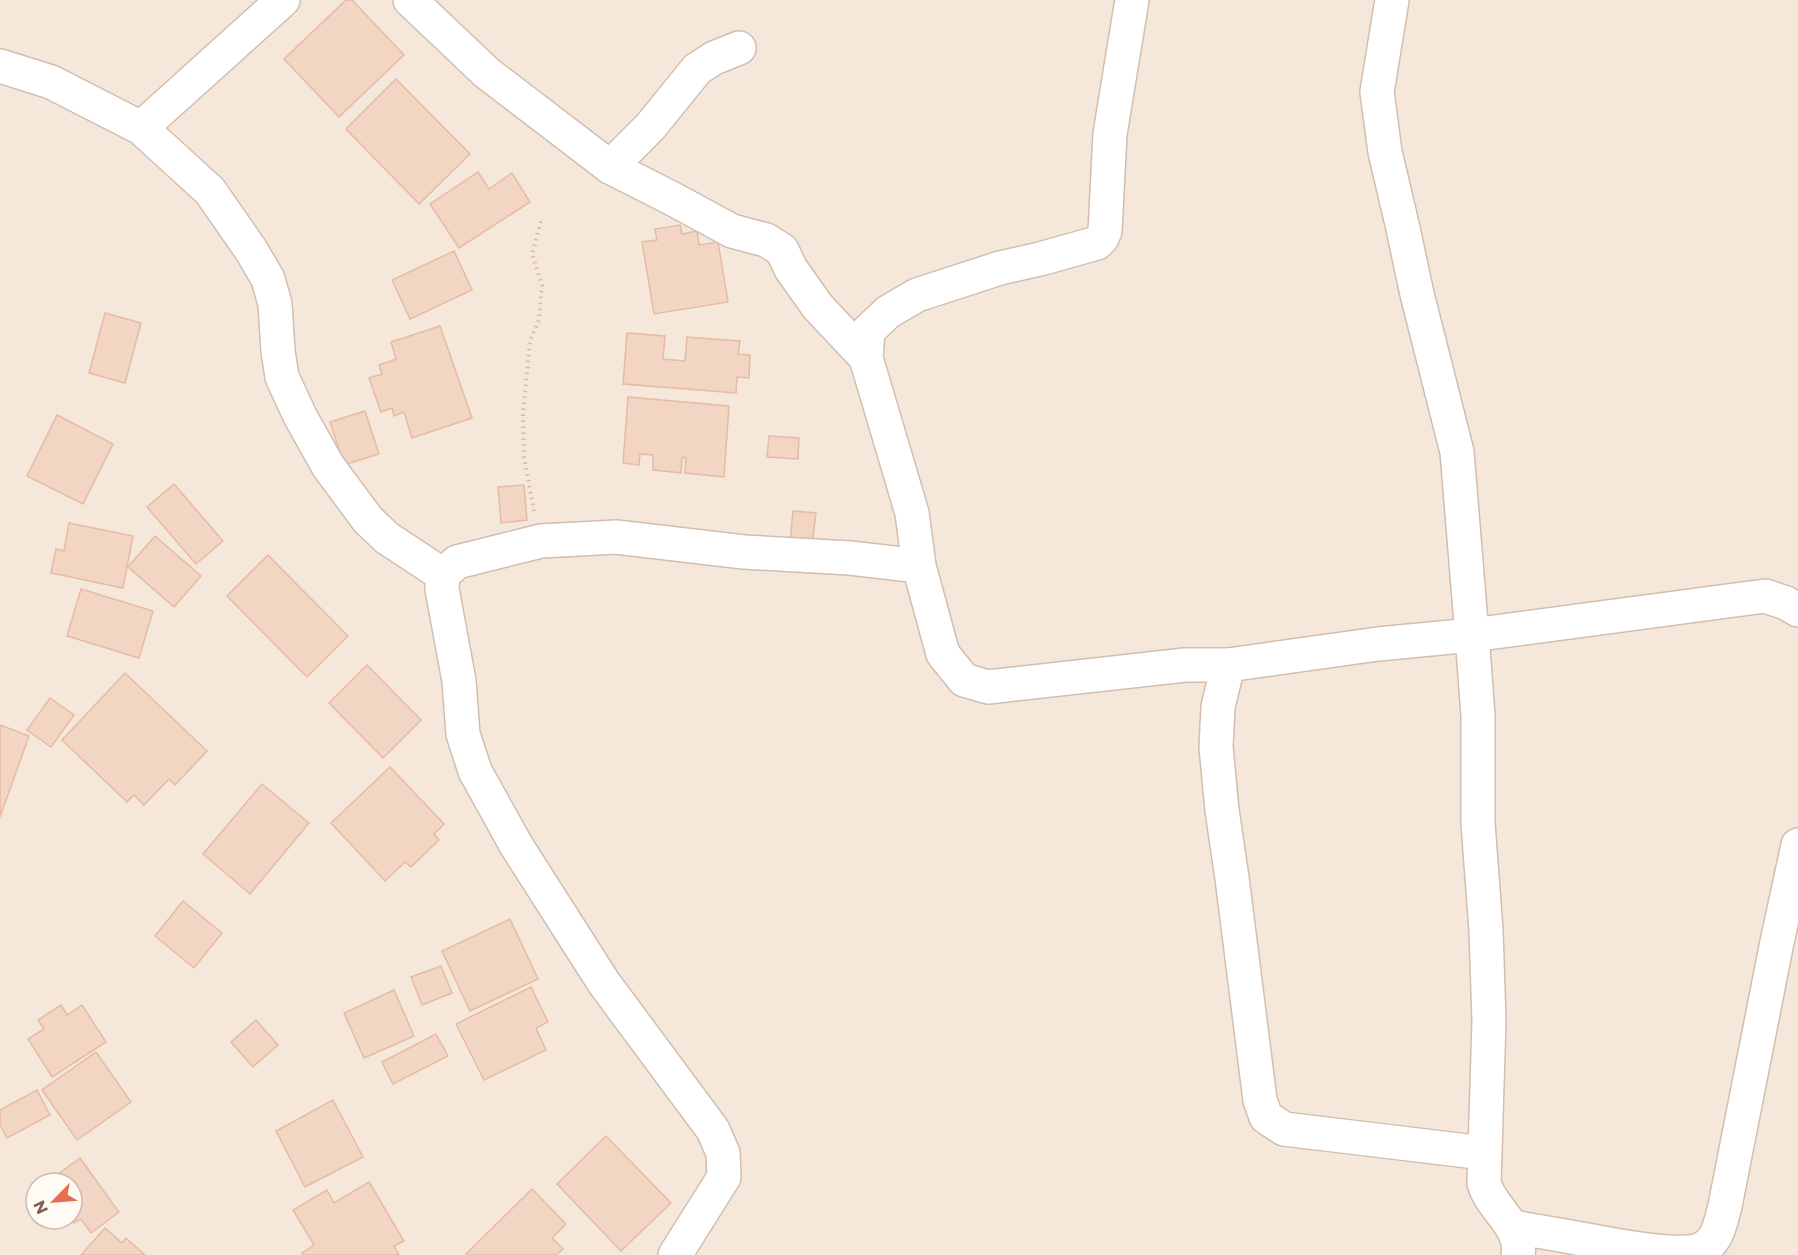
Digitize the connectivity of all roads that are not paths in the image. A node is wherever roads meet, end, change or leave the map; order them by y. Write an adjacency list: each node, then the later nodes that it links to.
1 (283, 0): 7 (street)
2 (410, 0): 8 (street)
3 (1132, 0): 9 (street)
4 (1392, 0): 13 (street)
5 (739, 48): 8 (street)
6 (0, 66): 7 (street)
7 (141, 128): 11 (street)
8 (610, 167): 9 (street)
9 (866, 358): 10 (street)
10 (919, 566): 11 (street); 14 (street)
11 (443, 575): 18 (street)
12 (1798, 610): 13 (street)
13 (1472, 635): 14 (street); 16 (street)
14 (1228, 665): 16 (street)
15 (1798, 845): 17 (street)
16 (1484, 1153): 17 (street)
17 (1515, 1241)
18 (675, 1255)

